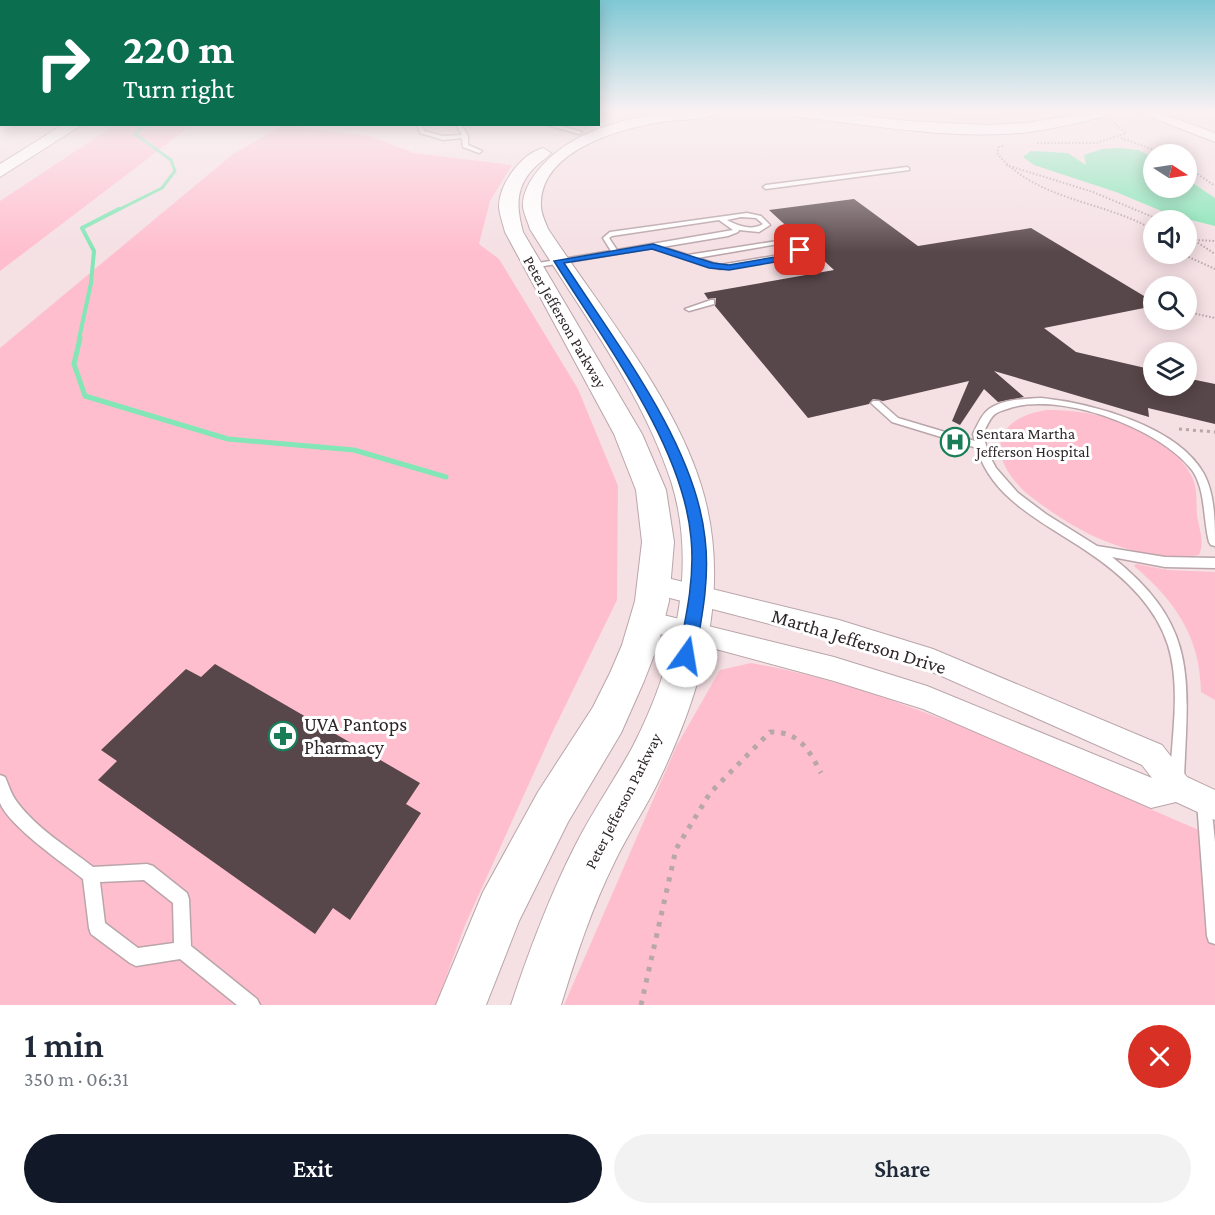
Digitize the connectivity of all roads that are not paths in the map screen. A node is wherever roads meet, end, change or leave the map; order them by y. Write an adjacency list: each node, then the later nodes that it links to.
1 (21, 159): 5 (highway)
2 (534, 159): 15 (street, Peter Jefferson Parkway)
3 (557, 159): 14 (street, Peter Jefferson Parkway)
4 (907, 169): 6 (lane)
5 (0, 172)
6 (766, 188)
7 (723, 219): 8 (lane); 8 (lane); 11 (lane)
8 (736, 228): 10 (lane)
9 (771, 243): 12 (lane); 13 (lane); 13 (lane)
10 (653, 246): 11 (lane); 12 (lane)
11 (615, 252): 14 (lane)
12 (688, 257): 13 (lane)
13 (786, 258)
14 (559, 261): 15 (lane); 24 (street, Peter Jefferson Parkway)
15 (532, 266): 23 (street, Peter Jefferson Parkway)
16 (710, 305): 17 (lane)
17 (689, 309)
18 (876, 403): 19 (lane)
19 (981, 446): 20 (lane); 21 (lane)
20 (1215, 542)
21 (1092, 548): 22 (lane); 26 (lane)
22 (1215, 563)
23 (651, 603): 24 (street, Martha Jefferson Drive); 24 (street, Martha Jefferson Drive); 32 (street, Peter Jefferson Parkway)
24 (695, 614): 26 (street, Martha Jefferson Drive); 26 (street, Martha Jefferson Drive); 33 (street, Peter Jefferson Parkway)
25 (0, 782): 28 (lane)
26 (1177, 787): 27 (street, Martha Jefferson Drive)
27 (1210, 803): 29 (lane)
28 (91, 875): 30 (lane); 30 (lane)
29 (1215, 936)
30 (183, 950): 31 (lane)
31 (250, 1005)
32 (461, 1005)
33 (536, 1005)

